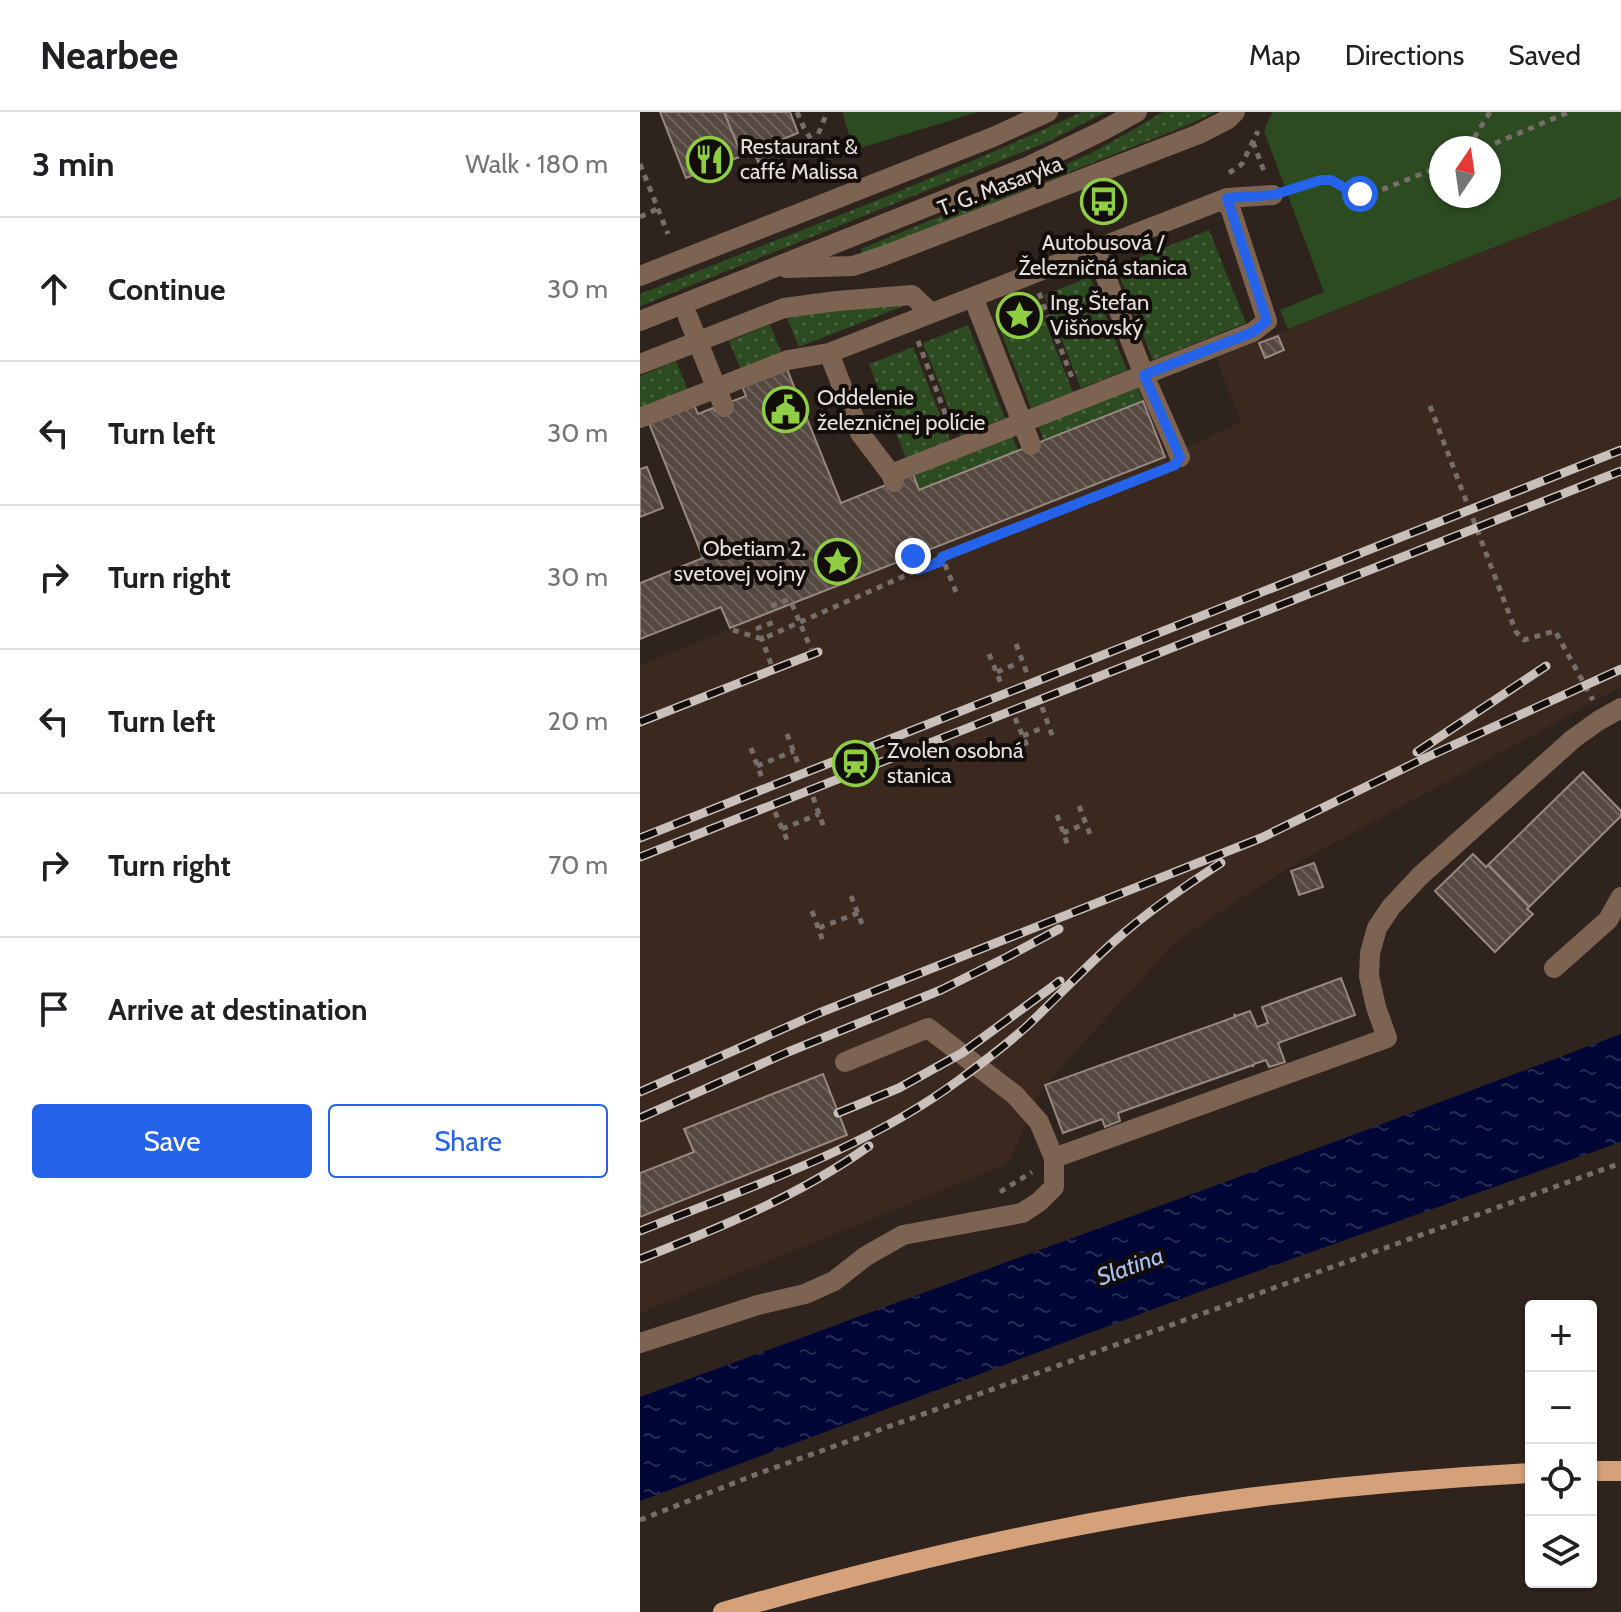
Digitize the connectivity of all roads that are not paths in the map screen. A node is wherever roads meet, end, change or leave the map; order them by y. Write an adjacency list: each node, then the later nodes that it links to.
1 (1048, 112): 8 (street)
2 (1137, 112): 7 (street, T. G. Masaryka)
3 (1235, 112): 7 (street, T. G. Masaryka)
4 (1273, 195): 5 (street)
5 (1227, 198): 6 (street); 16 (street)
6 (1095, 249): 9 (street); 16 (street)
7 (773, 268): 12 (street, T. G. Masaryka)
8 (640, 276)
9 (973, 297): 10 (street); 20 (street)
10 (931, 313): 13 (street); 14 (street)
11 (688, 317): 13 (street)
12 (640, 321)
13 (698, 341): 15 (street); 17 (street)
14 (829, 353): 17 (street); 20 (street)
15 (640, 364)
16 (1144, 375): 20 (street); 22 (street)
17 (716, 387): 18 (street); 19 (street)
18 (724, 407)
19 (640, 418)
20 (1022, 423): 21 (street)
21 (1031, 445)
22 (1180, 457)
23 (1613, 712): 27 (street)
24 (1621, 897): 25 (street)
25 (1554, 968)
26 (845, 1062): 27 (street)
27 (1054, 1158): 28 (street)
28 (640, 1343)
29 (1597, 1471): 30 (main road)
30 (1621, 1471)
31 (1525, 1473): 32 (main road)
32 (723, 1612)

